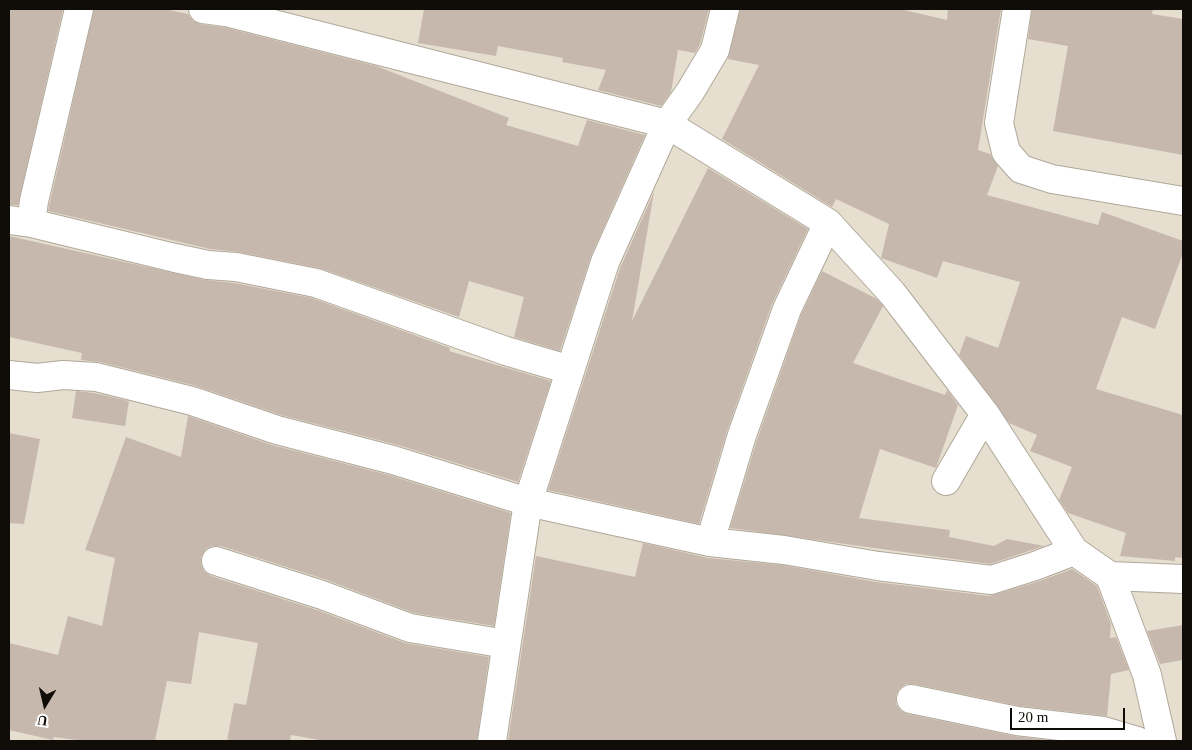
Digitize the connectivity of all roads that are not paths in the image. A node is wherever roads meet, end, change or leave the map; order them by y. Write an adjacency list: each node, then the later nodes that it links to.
1 (79, 9): 7 (street)
2 (203, 9): 5 (street)
3 (725, 9): 5 (street)
4 (1017, 9): 6 (street)
5 (667, 124): 8 (street); 9 (street)
6 (1183, 202)
7 (20, 221): 9 (street)
8 (828, 223): 11 (street); 14 (street)
9 (570, 370): 13 (street)
10 (9, 374): 13 (street)
11 (985, 414): 12 (street); 15 (street)
12 (946, 481)
13 (528, 502): 14 (street); 19 (street)
14 (710, 542): 15 (street)
15 (1074, 551): 17 (street)
16 (216, 561): 19 (street)
17 (1110, 576): 18 (street); 23 (street)
18 (1183, 578)
19 (506, 644): 21 (street)
20 (910, 699): 22 (street)
21 (492, 741)
22 (1137, 741)
23 (1162, 741)

